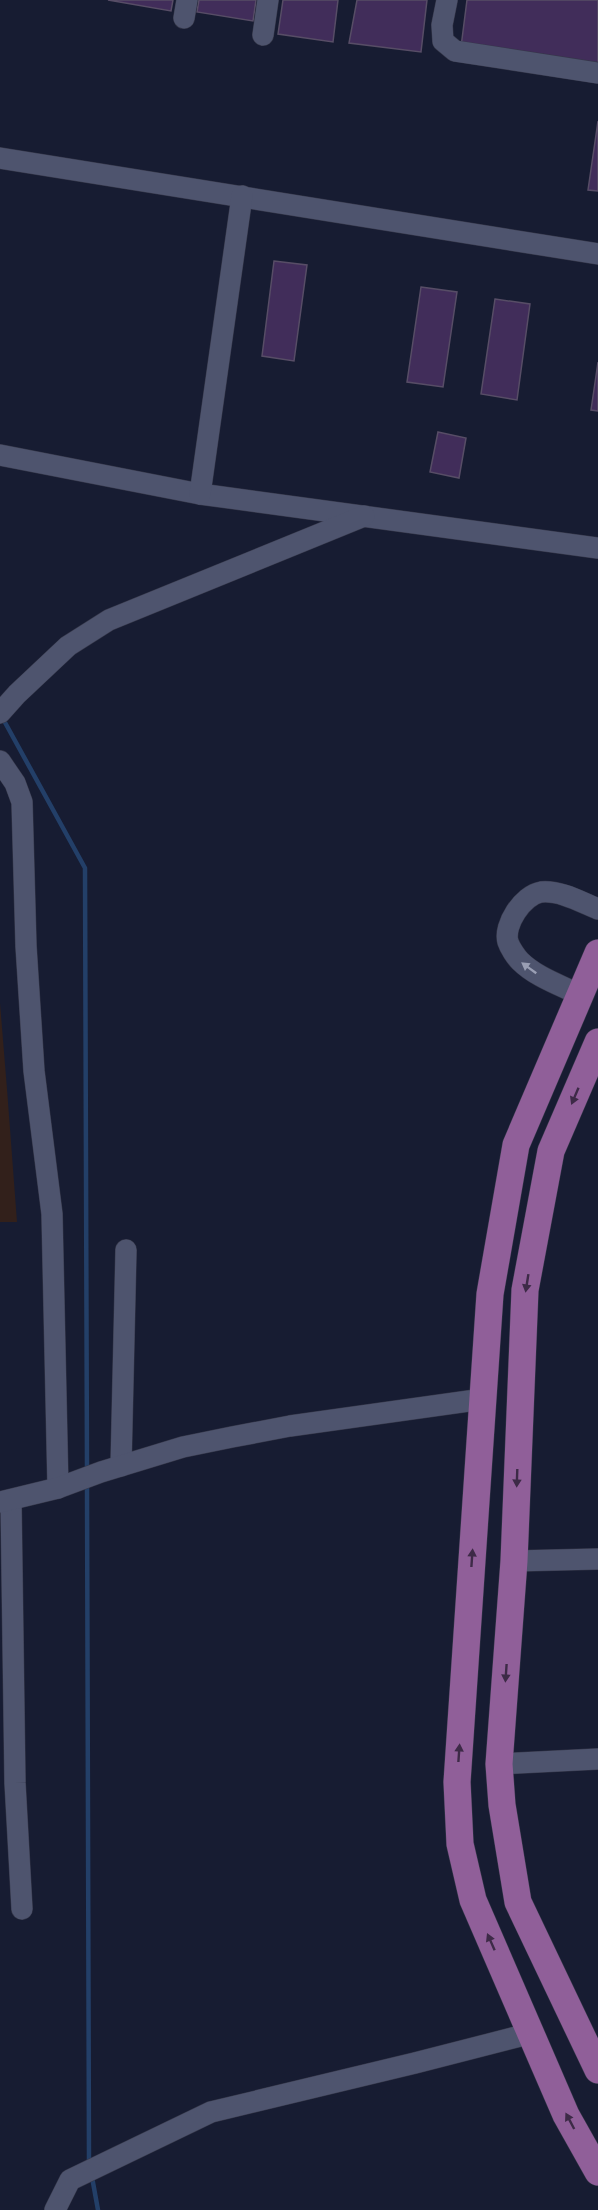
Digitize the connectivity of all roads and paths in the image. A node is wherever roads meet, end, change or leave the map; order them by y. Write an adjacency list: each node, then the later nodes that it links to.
1 (268, 0): 3 (street)
2 (447, 0): 4 (street)
3 (263, 35)
4 (598, 73)
5 (0, 158): 6 (street)
6 (242, 196): 7 (street); 9 (street)
7 (598, 254)
8 (0, 455): 9 (street)
9 (200, 494): 10 (street)
10 (365, 515): 11 (street); 12 (street)
11 (598, 548)
12 (0, 713)
13 (0, 761): 22 (street)
14 (598, 909): 16 (street, one-way to 14)
15 (598, 953): 16 (main road)
16 (580, 995): 17 (main road)
17 (559, 1044): 18 (main road); 20 (main road)
18 (595, 1048): 25 (main road, one-way to 25)
19 (126, 1250): 21 (street)
20 (483, 1399): 21 (street); 32 (main road, one-way to 20)
21 (121, 1466): 22 (street)
22 (67, 1485): 23 (street)
23 (6, 1501): 26 (street)
24 (598, 1559): 25 (street)
25 (514, 1561): 29 (main road, one-way to 29)
26 (6, 1605): 27 (street)
27 (7, 1690): 30 (street)
28 (598, 1760): 29 (street)
29 (499, 1764): 33 (main road)
30 (7, 1765): 31 (street)
31 (22, 1909)
32 (532, 2033): 34 (main road, one-way to 32); 35 (street)
33 (598, 2070)
34 (598, 2172)
35 (55, 2210)

